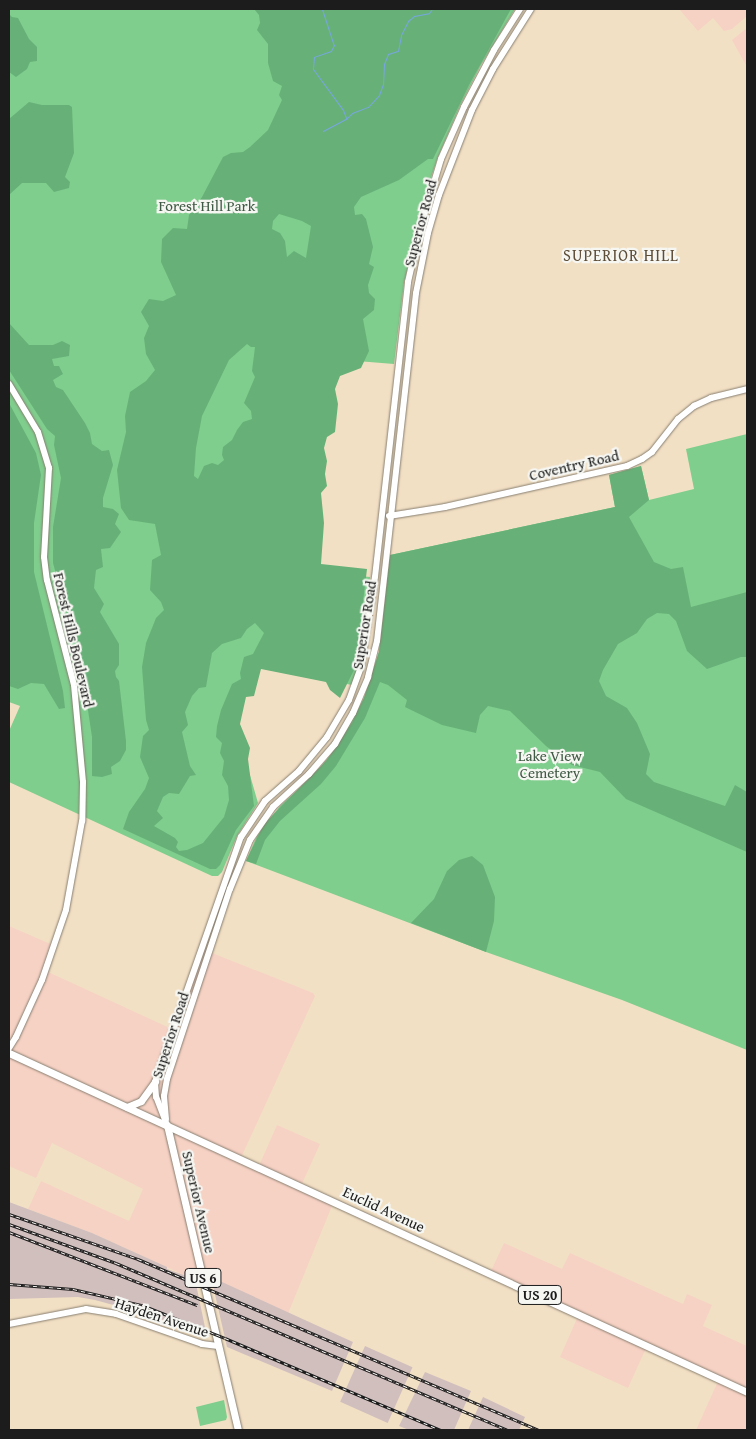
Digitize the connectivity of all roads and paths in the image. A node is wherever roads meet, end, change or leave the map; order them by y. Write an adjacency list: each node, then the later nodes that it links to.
1 (520, 9): 5 (main road, Superior Road)
2 (531, 9): 6 (main road, Superior Road)
3 (9, 384): 11 (main road, Forest Hills Boulevard)
4 (747, 389): 6 (main road, Coventry Road)
5 (382, 516): 6 (main road, Coventry Road); 7 (main road, Superior Road)
6 (392, 517): 8 (main road, Superior Road)
7 (327, 737): 8 (main road); 9 (main road, Superior Road)
8 (335, 744): 10 (main road, Superior Road)
9 (299, 771): 10 (main road); 13 (main road, Superior Road)
10 (305, 777): 15 (main road, Superior Road)
11 (9, 1048)
12 (9, 1053): 14 (main road, Euclid Avenue)
13 (155, 1082): 14 (main road); 15 (main road, Superior Road)
14 (127, 1107): 15 (main road, Euclid Avenue)
15 (167, 1125): 17 (main road, Superior Avenue / US 6); 18 (main road, Euclid Avenue / US 20)
16 (9, 1324): 17 (main road, Hayden Avenue)
17 (218, 1346): 19 (main road, Superior Avenue / US 6)
18 (747, 1392)
19 (238, 1430)

